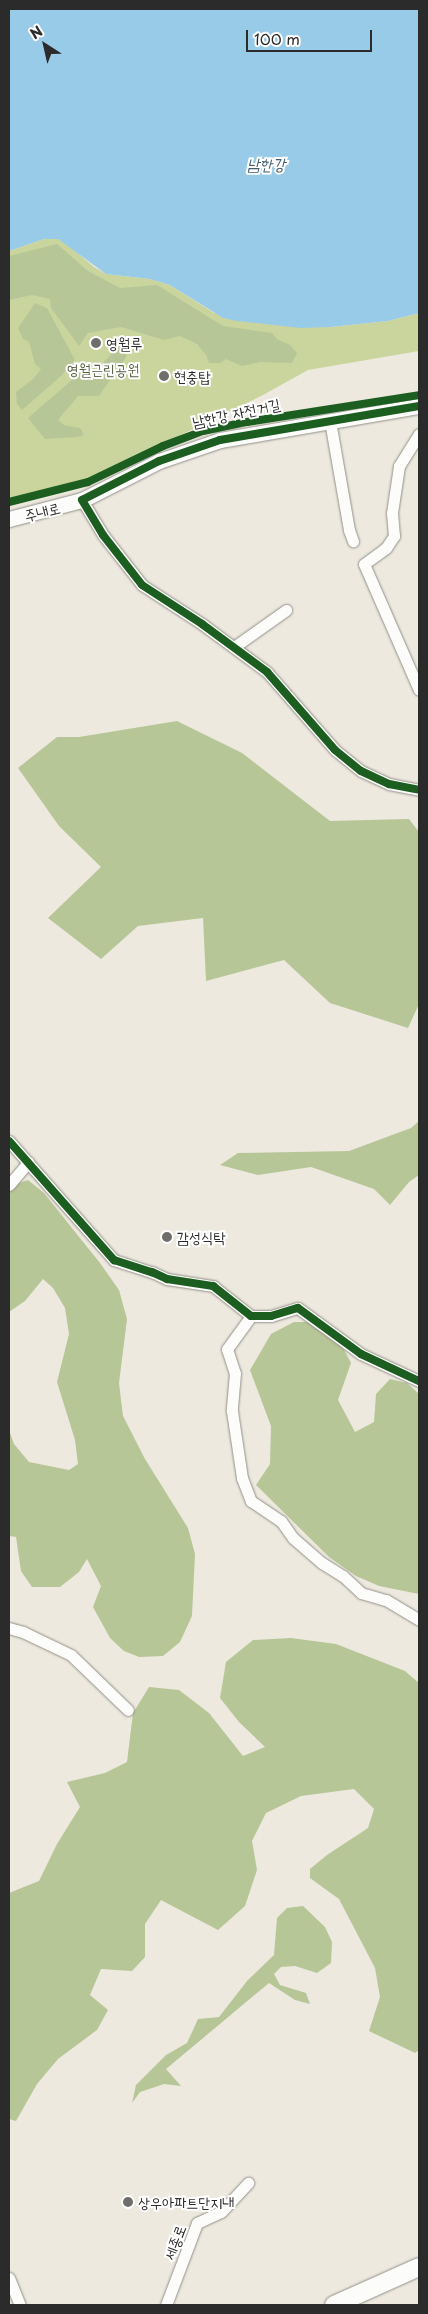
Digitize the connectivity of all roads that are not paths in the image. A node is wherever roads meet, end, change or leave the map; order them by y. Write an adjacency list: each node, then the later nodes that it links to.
1 (419, 406): 2 (main road, 주내로)
2 (330, 421): 4 (main road, 주내로); 6 (street)
3 (419, 434): 9 (street)
4 (82, 500): 5 (main road, 주내로); 8 (street)
5 (9, 519)
6 (353, 541)
7 (286, 610): 8 (street)
8 (234, 647): 10 (street)
9 (419, 690)
10 (419, 790)
11 (9, 1141): 12 (street)
12 (28, 1162): 13 (street); 14 (street)
13 (9, 1185)
14 (251, 1316): 15 (street); 16 (street)
15 (419, 1381)
16 (419, 1620)
17 (9, 1628): 18 (street)
18 (128, 1710)
19 (248, 2183): 24 (street, 세종로)
20 (419, 2267): 25 (highway)
21 (9, 2278): 23 (street)
22 (419, 2279): 26 (highway)
23 (20, 2305)
24 (166, 2305)
25 (334, 2305)
26 (362, 2305)

